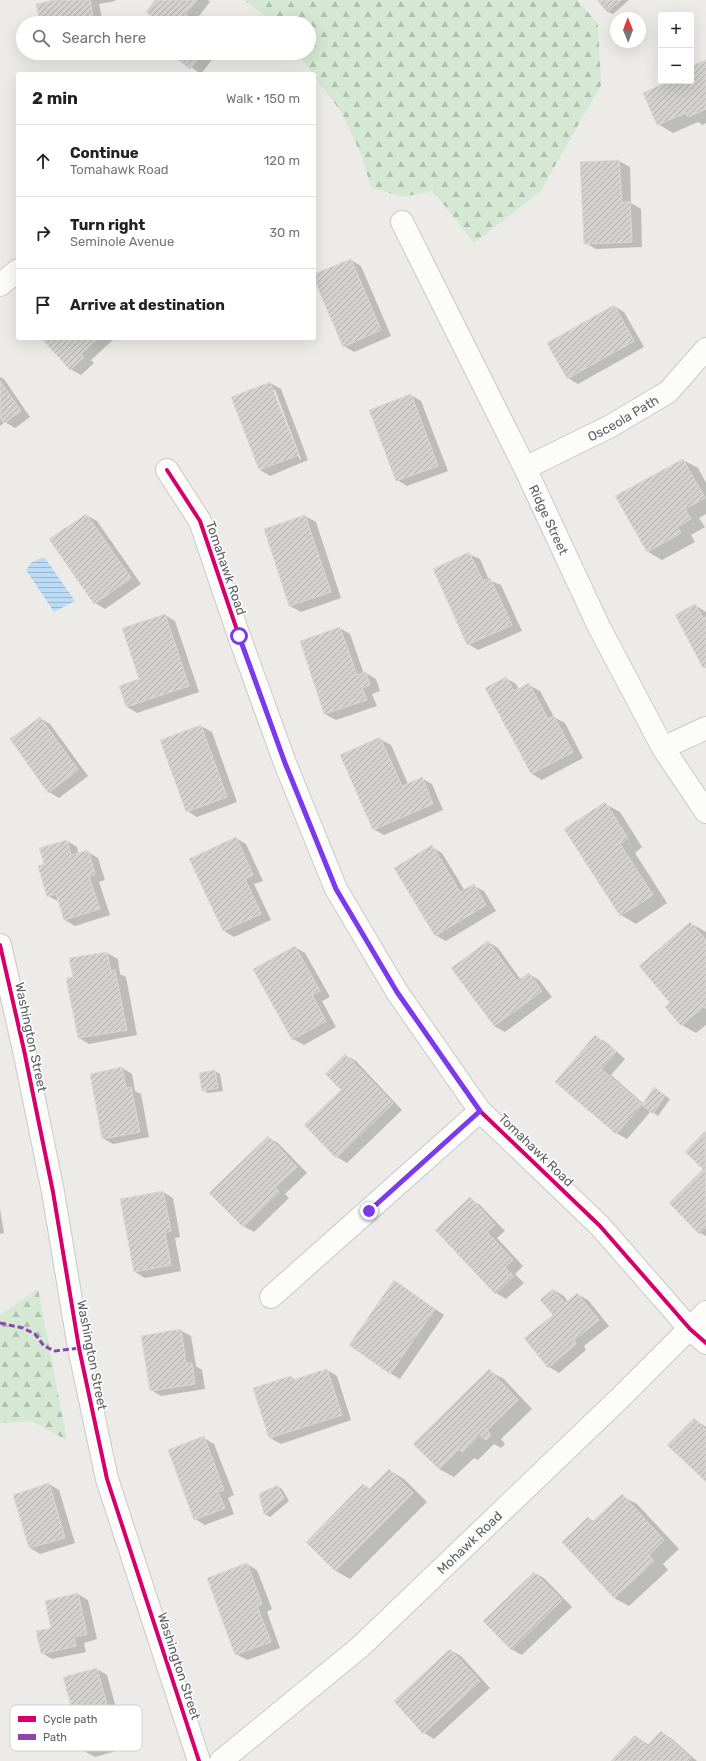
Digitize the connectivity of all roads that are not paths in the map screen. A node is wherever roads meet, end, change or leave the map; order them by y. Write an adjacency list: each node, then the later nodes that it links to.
1 (402, 222): 5 (street, Ridge Street)
2 (16, 272): 3 (street)
3 (0, 285)
4 (706, 349): 5 (street, Osceola Path)
5 (525, 468): 8 (street, Ridge Street)
6 (167, 470): 11 (street, Tomahawk Road)
7 (706, 728): 8 (street)
8 (663, 748): 9 (street, Ridge Street)
9 (706, 812)
10 (0, 945): 16 (street, Washington Street)
11 (480, 1111): 12 (street); 14 (street, Tomahawk Road)
12 (271, 1297)
13 (706, 1312): 14 (street, Mohawk Road)
14 (690, 1329): 15 (street, Tomahawk Road); 17 (street, Mohawk Road)
15 (706, 1343)
16 (199, 1761)
17 (221, 1761)

